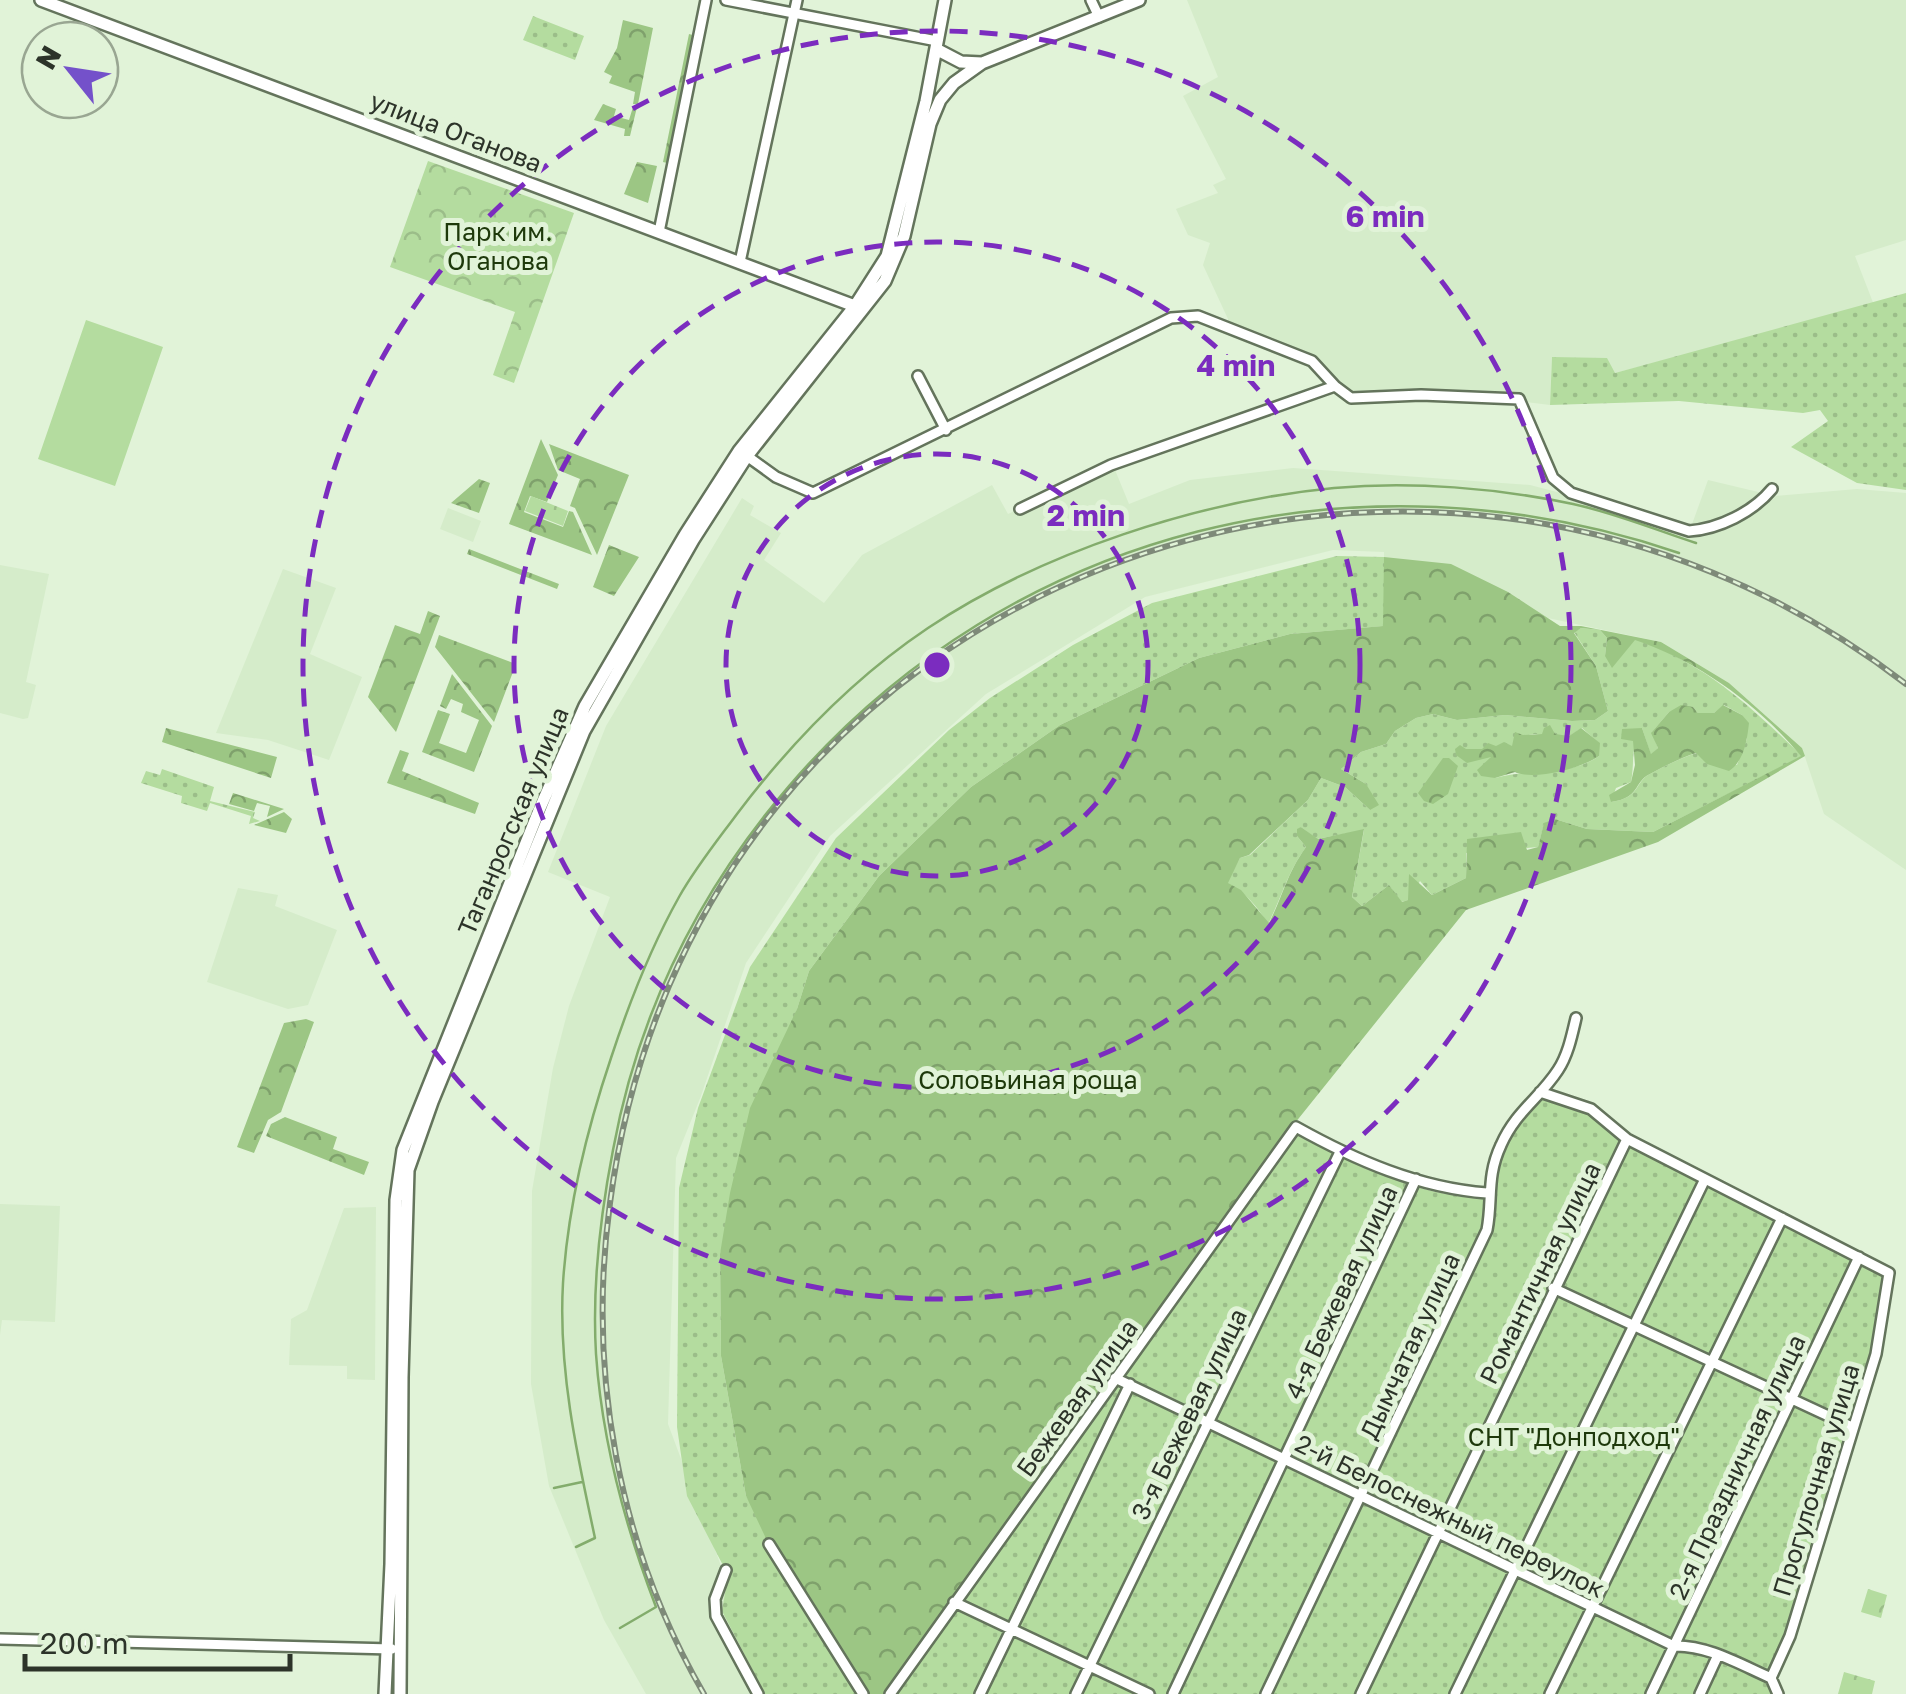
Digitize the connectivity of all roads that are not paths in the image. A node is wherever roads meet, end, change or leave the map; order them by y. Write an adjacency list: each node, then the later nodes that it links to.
1 (41, 0): 12 (main road, улица Оганова)
2 (706, 0): 12 (street)
3 (726, 0): 8 (street)
4 (797, 0): 8 (street)
5 (945, 0): 10 (main road, Таганрогская улица)
6 (1091, 0): 9 (street)
7 (1140, 0): 9 (main road, Таганрогская улица)
8 (794, 14): 10 (street); 13 (street)
9 (1099, 17): 11 (main road, Таганрогская улица)
10 (937, 45): 11 (main road); 14 (main road, Таганрогская улица)
11 (982, 63): 14 (main road, Таганрогская улица)
12 (658, 232): 13 (main road, улица Оганова)
13 (740, 262): 14 (main road, улица Оганова)
14 (860, 308): 18 (main road, Таганрогская улица)
15 (918, 376): 17 (street)
16 (1335, 386): 17 (street); 19 (street); 20 (street)
17 (946, 430): 18 (street)
18 (743, 454): 49 (main road, Таганрогская улица)
19 (1772, 488)
20 (1020, 508)
21 (1576, 1018): 22 (street, Дымчатая улица)
22 (1540, 1092): 23 (street); 27 (street, Дымчатая улица)
23 (1626, 1139): 26 (street); 30 (street, Романтичная улица)
24 (1340, 1152): 25 (street); 33 (street, Бежевая улица); 36 (street, 3-я Бежевая улица)
25 (1416, 1178): 27 (street); 38 (street, 4-я Бежевая улица)
26 (1704, 1179): 28 (street); 31 (street)
27 (1487, 1194): 39 (street, Дымчатая улица)
28 (1782, 1218): 29 (street); 32 (street)
29 (1858, 1257): 35 (street, 2-я Праздничная улица); 37 (street, Прогулочная улица)
30 (1553, 1288): 31 (street); 40 (street, Романтичная улица)
31 (1635, 1328): 32 (street); 42 (street)
32 (1714, 1364): 35 (street); 45 (street)
33 (1115, 1378): 34 (street, 2-й Белоснежный переулок); 44 (street, Бежевая улица)
34 (1130, 1384): 36 (street, 2-й Белоснежный переулок); 46 (street)
35 (1791, 1399): 37 (street); 48 (street, 2-я Праздничная улица)
36 (1207, 1420): 38 (street, 2-й Белоснежный переулок); 51 (street, 3-я Бежевая улица)
37 (1852, 1427): 52 (street, Прогулочная улица)
38 (1284, 1459): 39 (street, 2-й Белоснежный переулок); 61 (street, 4-я Бежевая улица)
39 (1362, 1496): 40 (street, 2-й Белоснежный переулок); 62 (street, Дымчатая улица)
40 (1440, 1532): 42 (street, 2-й Белоснежный переулок); 63 (street, Романтичная улица)
41 (769, 1544): 56 (street)
42 (1514, 1568): 45 (street, 2-й Белоснежный переулок); 64 (street)
43 (726, 1570): 55 (street)
44 (954, 1602): 46 (street); 57 (street, Бежевая улица)
45 (1592, 1606): 48 (street, 2-й Белоснежный переулок); 65 (street)
46 (1011, 1628): 51 (street); 58 (street)
47 (0, 1638): 49 (street)
48 (1674, 1646): 50 (street, 2-й Белоснежный переулок); 66 (street, 2-я Праздничная улица)
49 (393, 1649): 53 (main road, Таганрогская улица); 54 (main road, Таганрогская улица)
50 (1718, 1655): 52 (street, 2-й Белоснежный переулок); 67 (street)
51 (1090, 1666): 59 (street, 3-я Бежевая улица); 60 (street)
52 (1771, 1678): 68 (street)
53 (385, 1694)
54 (400, 1694)
55 (758, 1694)
56 (863, 1694)
57 (890, 1694)
58 (980, 1694)
59 (1076, 1694)
60 (1149, 1694)
61 (1174, 1694)
62 (1266, 1694)
63 (1361, 1694)
64 (1455, 1694)
65 (1550, 1694)
66 (1650, 1694)
67 (1700, 1694)
68 (1778, 1694)

